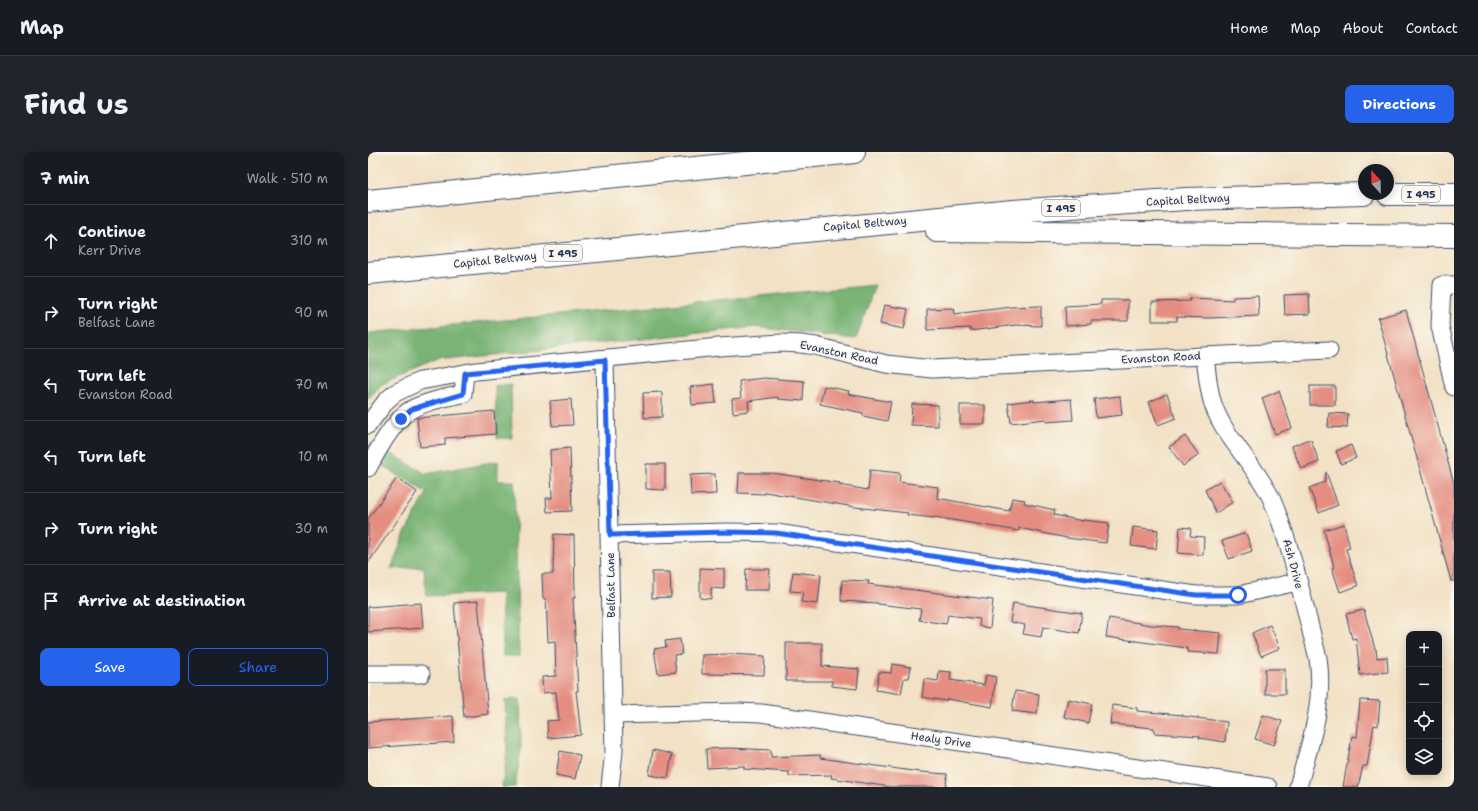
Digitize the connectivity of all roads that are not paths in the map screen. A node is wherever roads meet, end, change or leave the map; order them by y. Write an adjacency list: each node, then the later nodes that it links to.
1 (854, 152): 5 (highway)
2 (1358, 194): 6 (highway, Capital Beltway / I 495)
3 (1394, 194): 4 (highway, I 495)
4 (1454, 194)
5 (368, 200)
6 (758, 234): 7 (highway); 8 (highway, Capital Beltway / I 495)
7 (1454, 236)
8 (368, 273)
9 (1454, 285): 14 (street)
10 (1329, 350): 11 (street, Evanston Road)
11 (1205, 356): 12 (street, Evanston Road); 18 (street, Ash Drive)
12 (605, 360): 13 (street, Evanston Road); 17 (street, Belfast Lane)
13 (465, 373): 15 (street, Evanston Road); 16 (street)
14 (1454, 387)
15 (368, 424)
16 (368, 468)
17 (610, 535): 18 (street); 21 (street, Belfast Lane)
18 (1298, 582): 24 (street, Ash Drive)
19 (368, 674): 20 (street)
20 (421, 674)
21 (614, 715): 22 (street, Belfast Lane); 23 (street, Healy Drive)
22 (610, 787)
23 (1268, 787)
24 (1298, 787)

